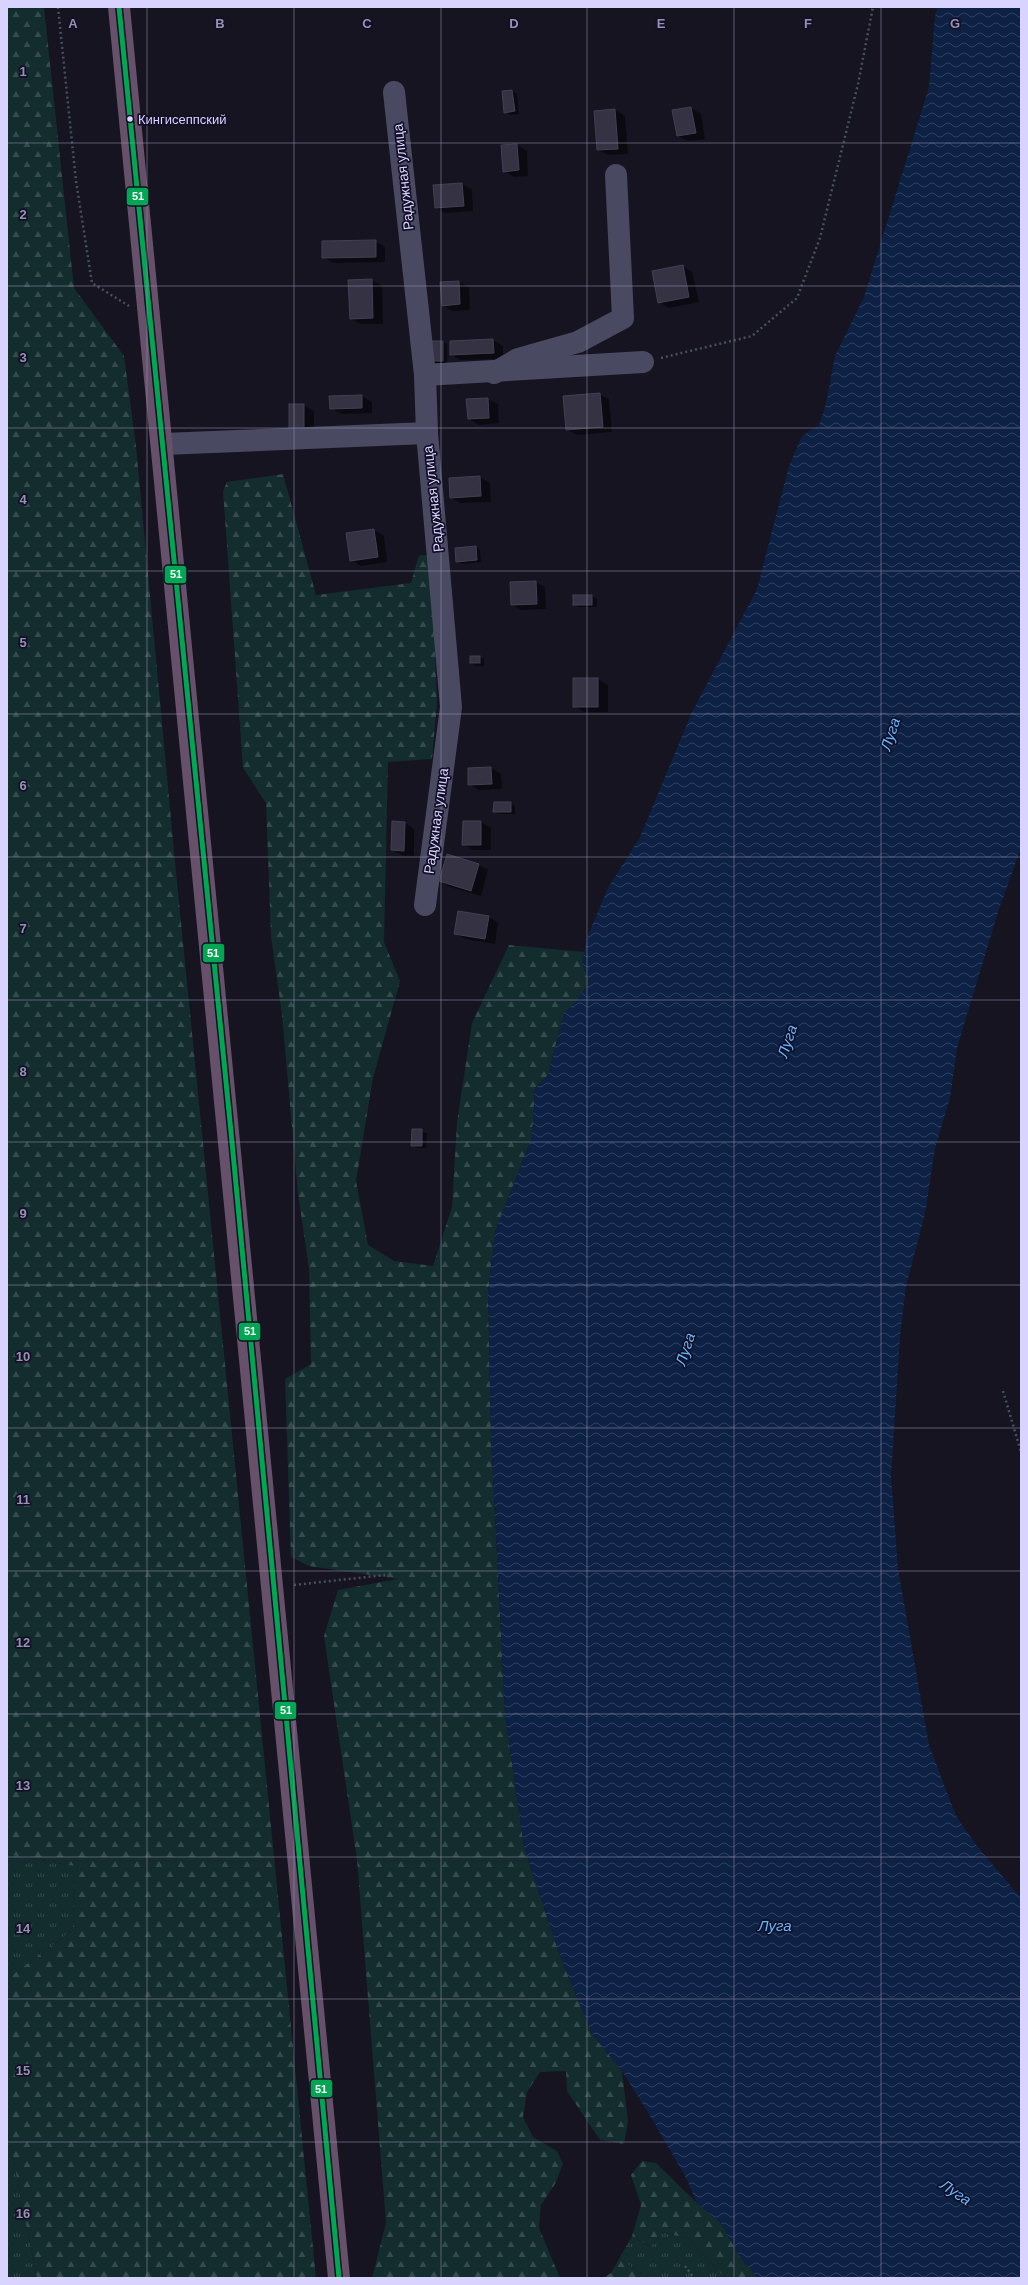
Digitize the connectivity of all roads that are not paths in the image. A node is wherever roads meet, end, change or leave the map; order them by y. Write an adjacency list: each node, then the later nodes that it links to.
1 (119, 7): 8 (highway)
2 (394, 92): 6 (street, Радужная улица)
3 (616, 175): 5 (street)
4 (643, 362): 5 (street)
5 (494, 372): 6 (street)
6 (425, 375): 7 (street, Радужная улица)
7 (427, 433): 8 (street); 9 (street, Радужная улица)
8 (164, 444): 10 (highway)
9 (425, 905)
10 (340, 2278)

